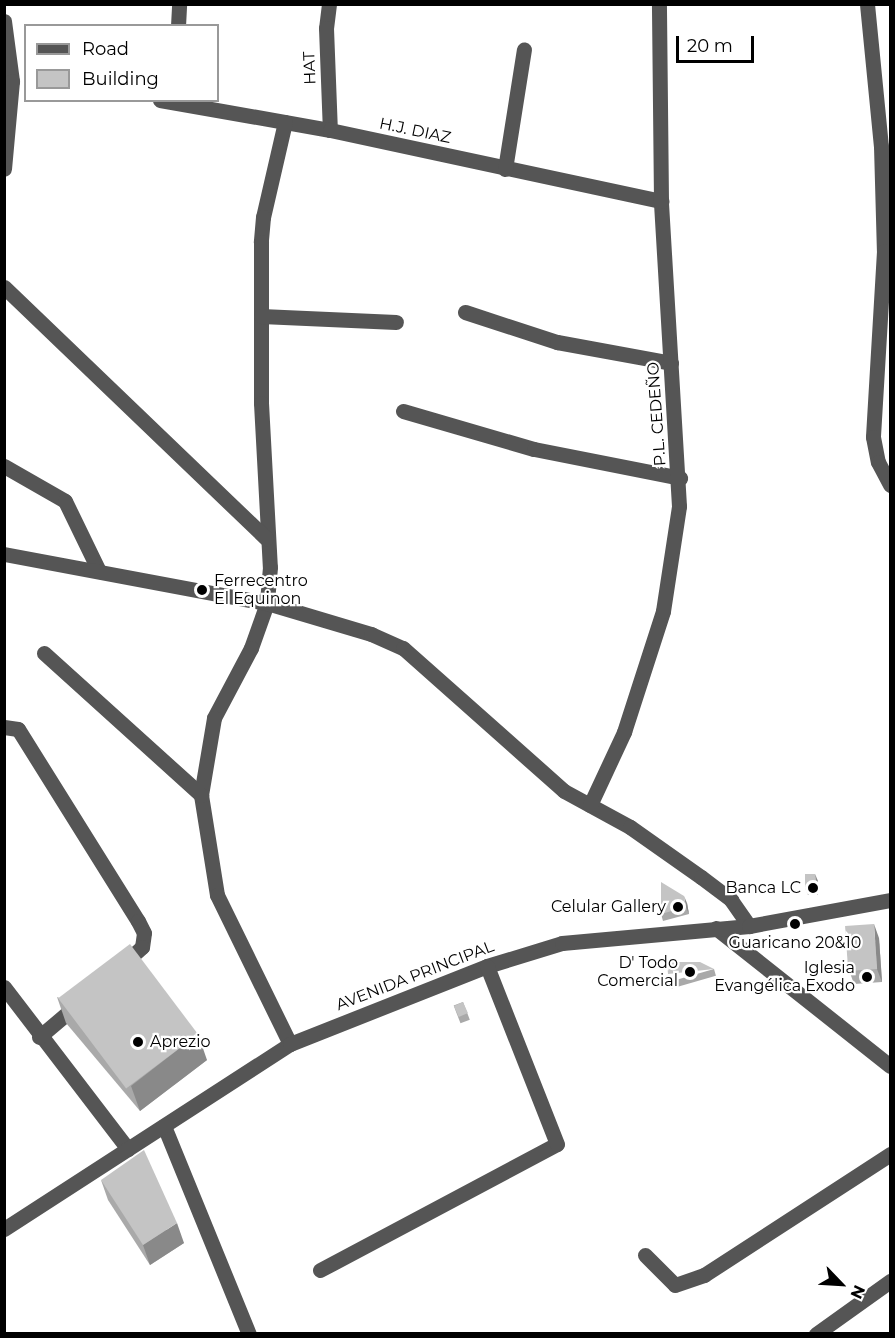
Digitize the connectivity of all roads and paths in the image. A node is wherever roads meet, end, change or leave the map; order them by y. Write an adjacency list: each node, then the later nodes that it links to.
1 (179, 4): 6 (street)
2 (329, 4): 11 (street, HAT)
3 (659, 4): 15 (street, P.L. CEDEÑO)
4 (867, 4): 12 (street)
5 (4, 21): 8 (street)
6 (178, 24)
7 (524, 50): 14 (street)
8 (19, 82): 13 (street)
9 (176, 102): 10 (street, H.J. DIAZ)
10 (285, 122): 11 (street, H.J. DIAZ); 19 (street)
11 (330, 130): 14 (street, H.J. DIAZ)
12 (886, 143): 16 (street)
13 (4, 169)
14 (505, 169): 15 (street, H.J. DIAZ)
15 (661, 201): 21 (street, P.L. CEDEÑO)
16 (886, 278): 23 (street)
17 (4, 287): 28 (street)
18 (465, 312): 21 (street)
19 (261, 316): 20 (street); 28 (street)
20 (396, 322)
21 (671, 363): 26 (street, P.L. CEDEÑO)
22 (891, 399): 23 (street)
23 (875, 407): 27 (street)
24 (404, 411): 26 (street)
25 (4, 466): 30 (street)
26 (680, 478): 35 (street, P.L. CEDEÑO)
27 (891, 485)
28 (266, 538): 31 (street)
29 (4, 554): 30 (street)
30 (99, 571): 31 (street)
31 (267, 603): 34 (street); 35 (street)
32 (44, 653): 34 (street)
33 (4, 728): 40 (street)
34 (201, 795): 44 (street)
35 (590, 805): 37 (street)
36 (891, 900): 37 (street, AVENIDA PRINCIPAL)
37 (749, 926): 38 (street, AVENIDA PRINCIPAL)
38 (716, 928): 39 (street, AVENIDA PRINCIPAL); 45 (street)
39 (487, 966): 44 (street, AVENIDA PRINCIPAL); 51 (street)
40 (108, 977)
41 (4, 987): 43 (street)
42 (91, 992): 43 (street)
43 (39, 1037): 47 (street)
44 (290, 1044): 46 (street, AVENIDA PRINCIPAL)
45 (891, 1066)
46 (164, 1126): 47 (street, AVENIDA PRINCIPAL); 53 (street)
47 (128, 1149): 49 (street, AVENIDA PRINCIPAL)
48 (891, 1155): 50 (street)
49 (4, 1229)
50 (645, 1255)
51 (320, 1270)
52 (891, 1281): 54 (street)
53 (249, 1334)
54 (816, 1334)

